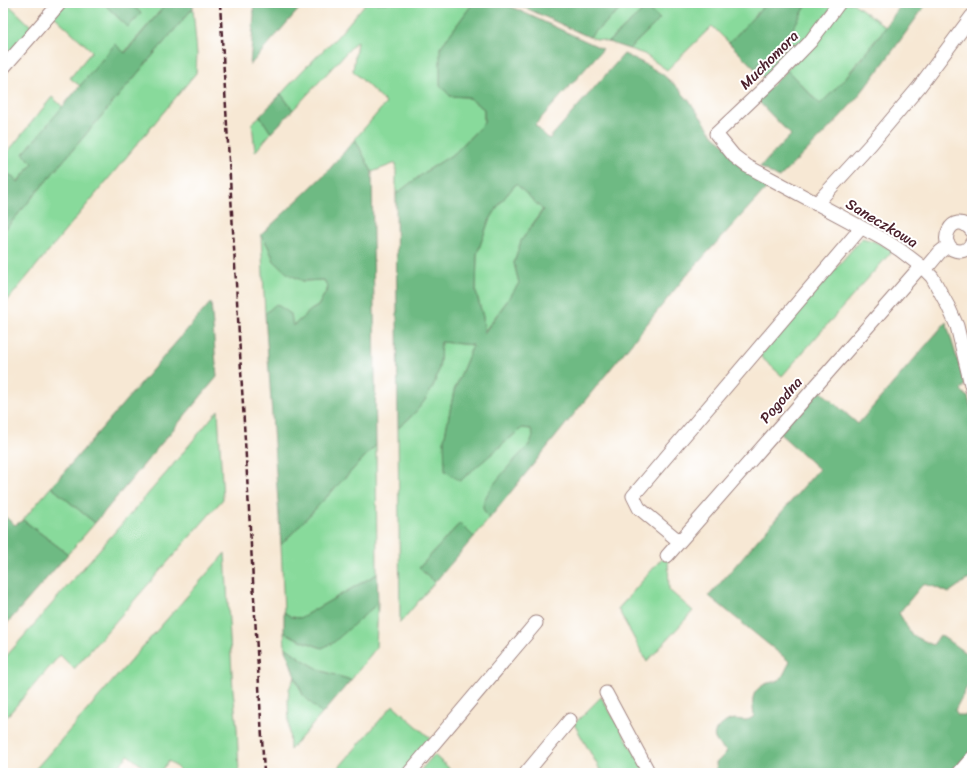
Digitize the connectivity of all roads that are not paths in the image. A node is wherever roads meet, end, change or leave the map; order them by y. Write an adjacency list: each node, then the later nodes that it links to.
1 (60, 3): 4 (street)
2 (839, 3): 5 (street, Muchomora)
3 (972, 16): 6 (street)
4 (3, 68)
5 (716, 134): 6 (street, Saneczkowa)
6 (816, 204): 7 (street, Saneczkowa)
7 (861, 228): 11 (street, Saneczkowa); 13 (street)
8 (972, 231): 10 (street)
9 (972, 242): 10 (street)
10 (949, 245): 11 (street, Pogodna)
11 (923, 268): 12 (street, Saneczkowa); 14 (street, Pogodna)
12 (972, 389)
13 (674, 537)
14 (667, 556)
15 (536, 623): 19 (street)
16 (606, 694): 21 (street)
17 (570, 720): 20 (street)
18 (972, 758): 22 (street)
19 (409, 773)
20 (526, 773)
21 (649, 773)
22 (959, 773)

